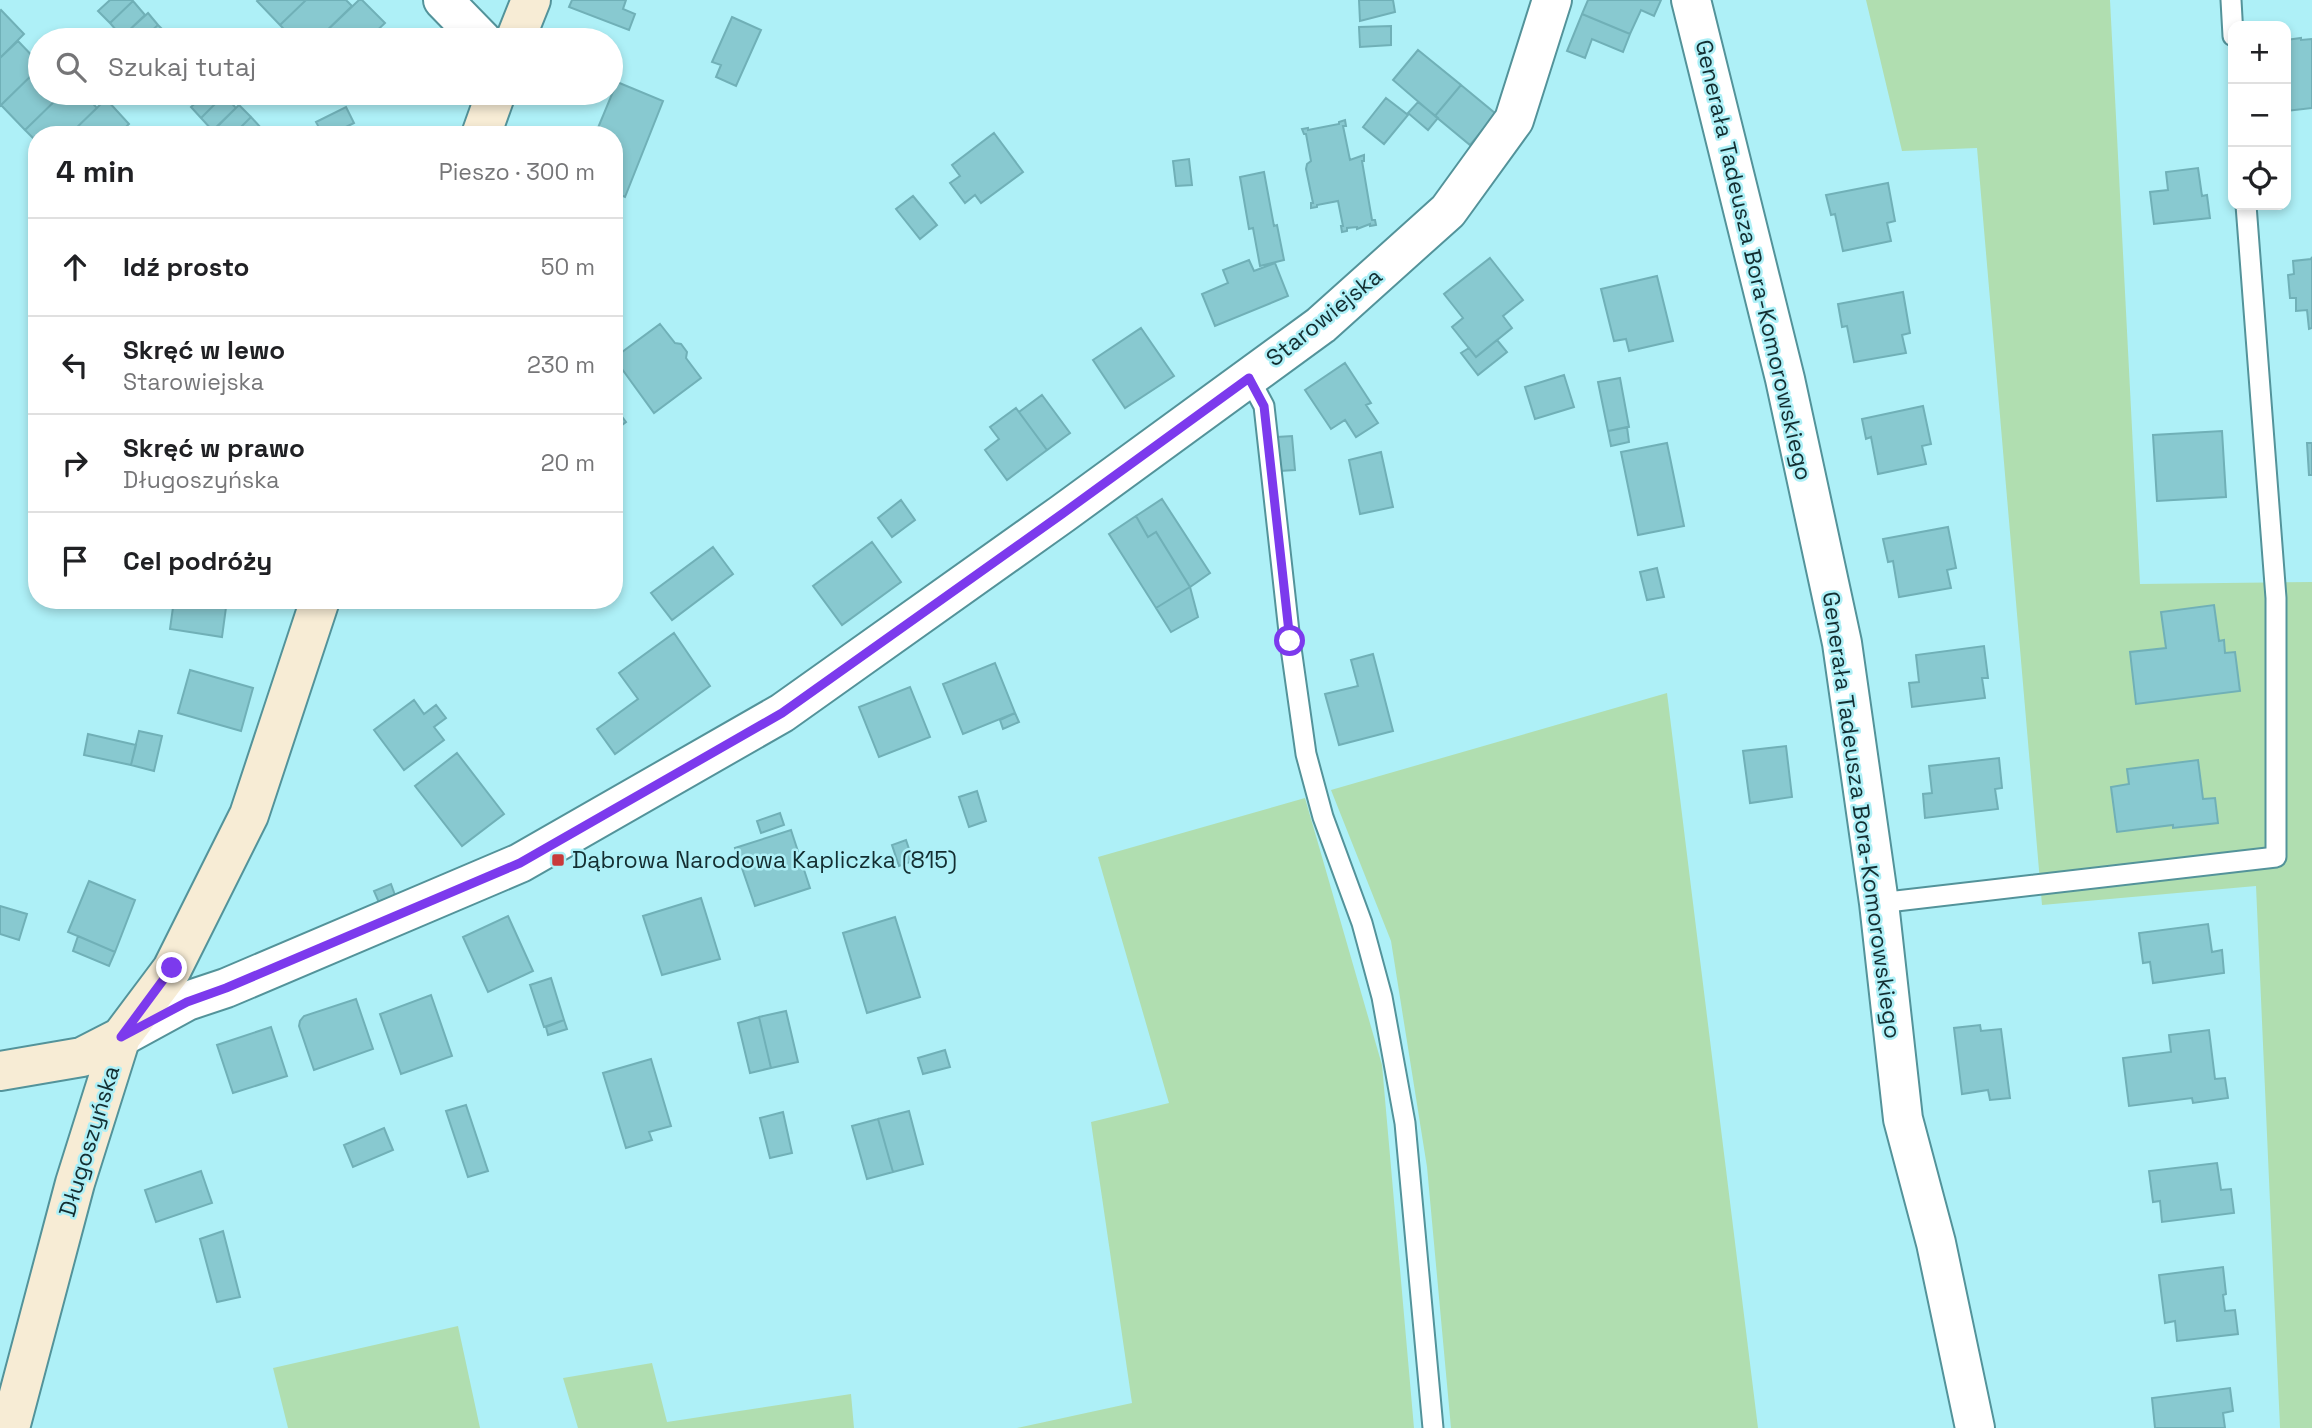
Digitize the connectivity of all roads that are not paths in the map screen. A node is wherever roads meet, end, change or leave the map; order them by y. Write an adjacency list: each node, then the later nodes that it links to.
1 (443, 0): 7 (street)
2 (531, 0): 8 (street)
3 (1552, 0): 12 (street, Starowiejska)
4 (1691, 0): 14 (street, Generała Tadeusza Bora-Komorowskiego)
5 (2231, 0): 6 (lane)
6 (2232, 21)
7 (470, 28)
8 (520, 28)
9 (492, 105): 10 (street)
10 (484, 126)
11 (2246, 210): 14 (lane)
12 (1249, 378): 15 (street, Starowiejska); 18 (lane)
13 (317, 609): 15 (street, Długoszyńska)
14 (1879, 902): 19 (street, Generała Tadeusza Bora-Komorowskiego)
15 (121, 1037): 16 (street, Starowiejska); 17 (street, Długoszyńska)
16 (0, 1071)
17 (10, 1428)
18 (1433, 1428)
19 (1975, 1428)

